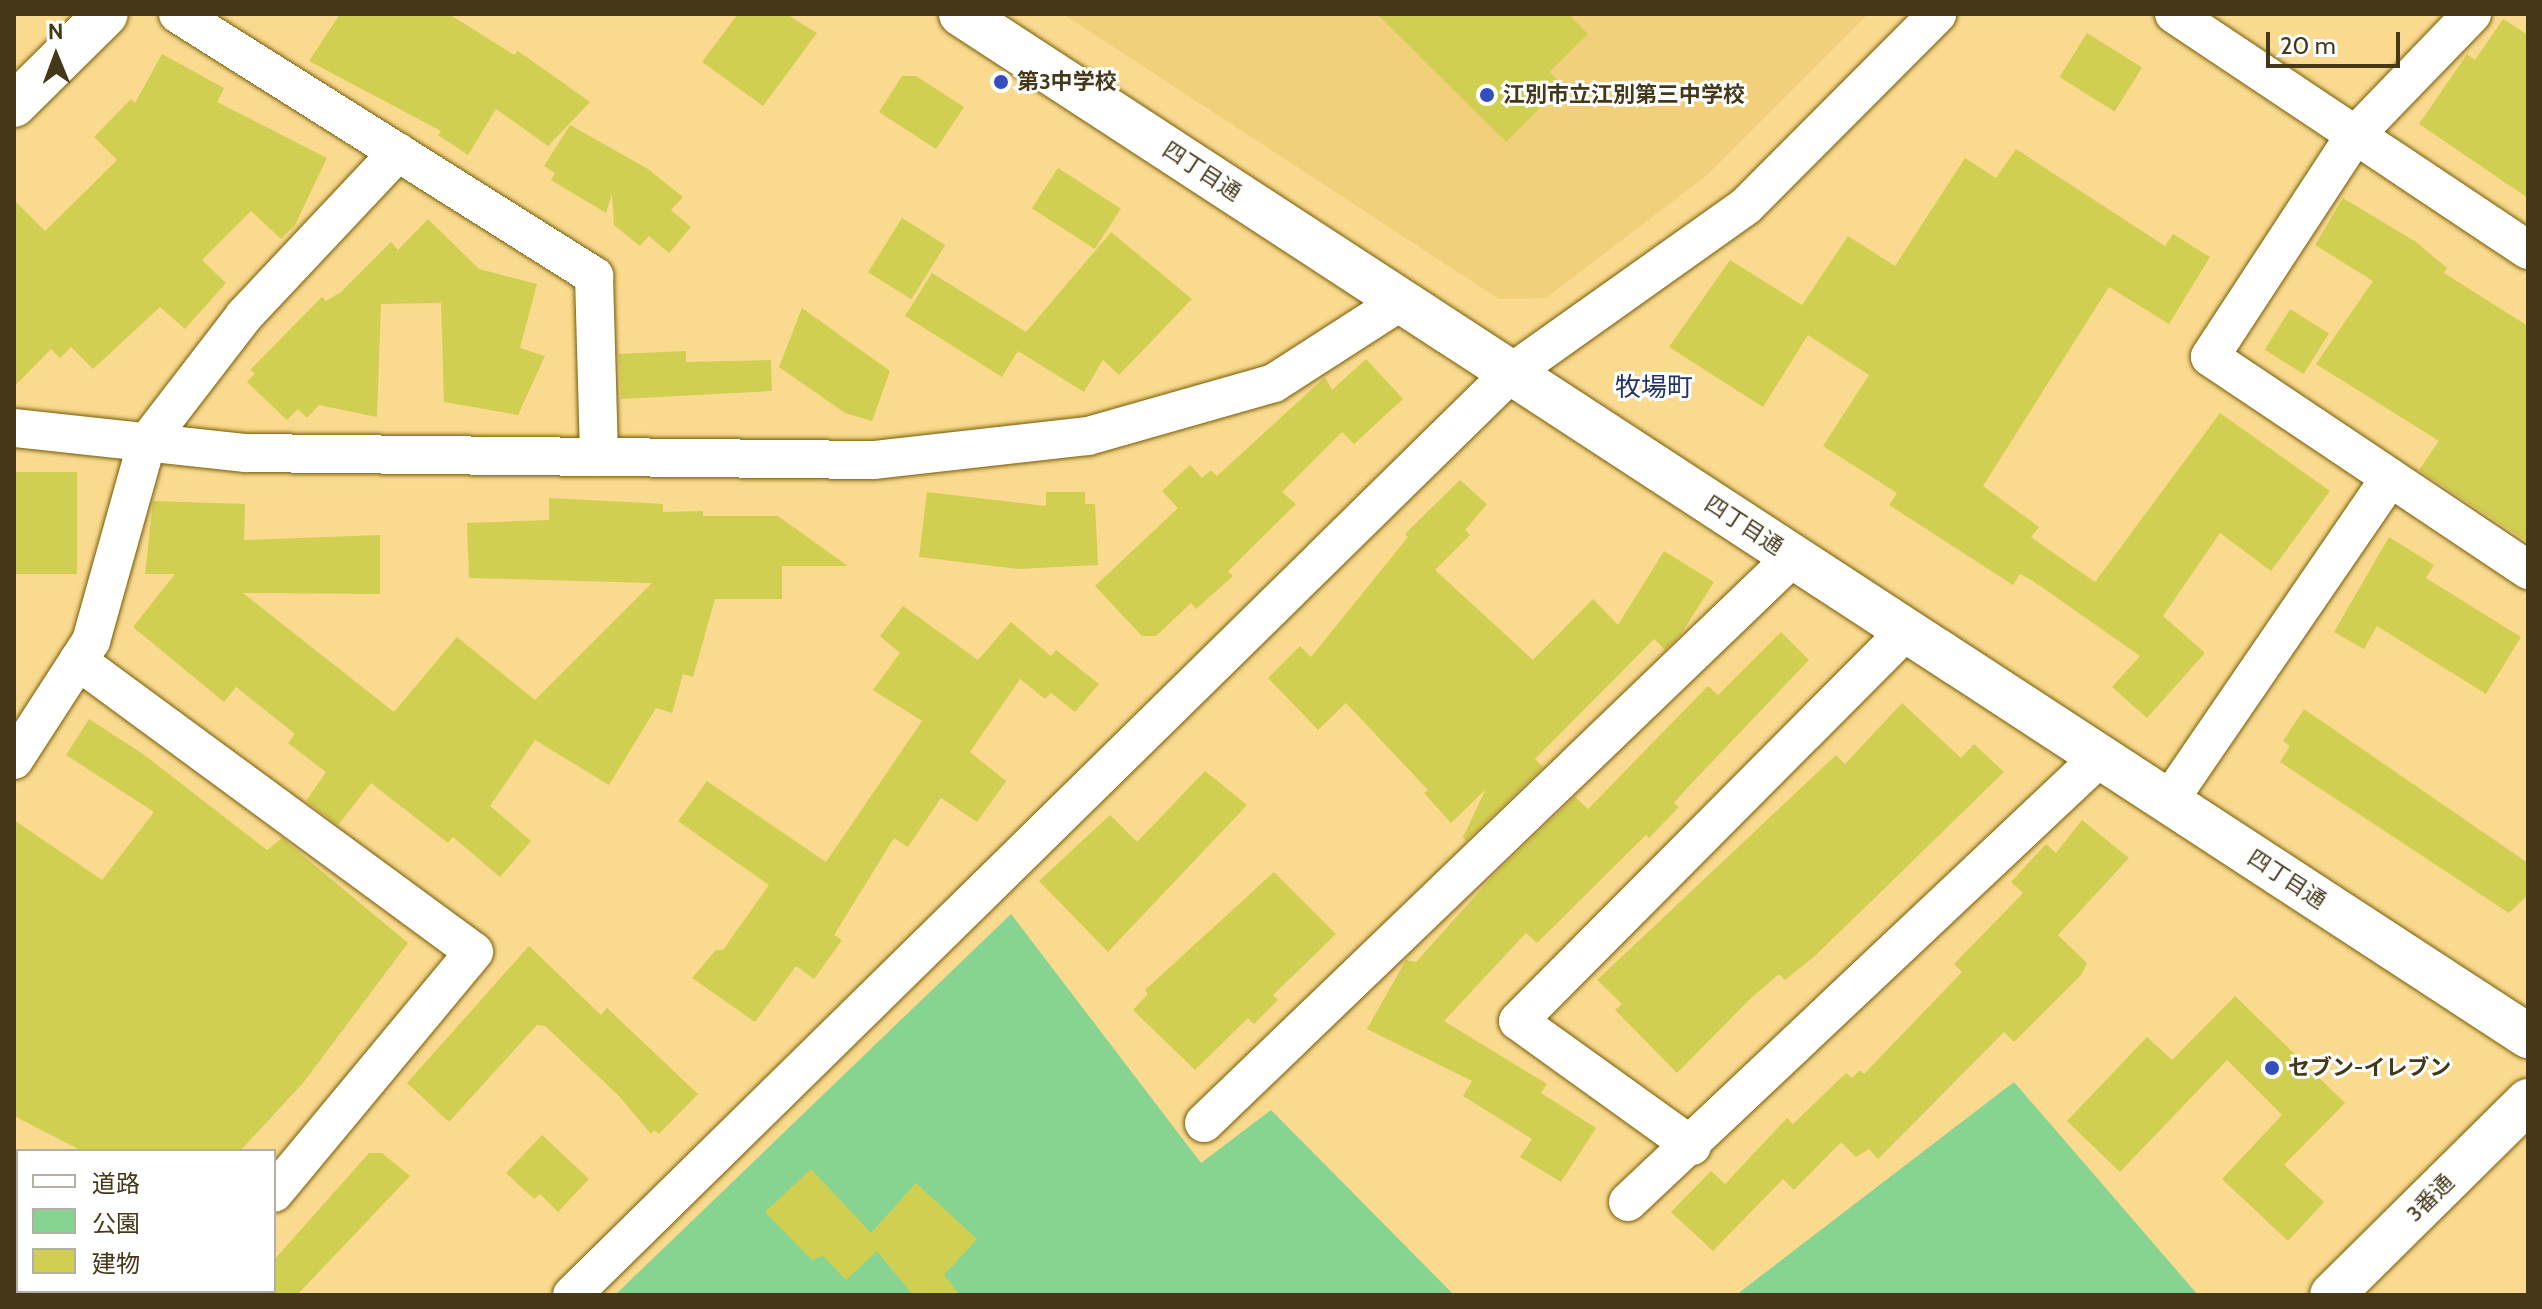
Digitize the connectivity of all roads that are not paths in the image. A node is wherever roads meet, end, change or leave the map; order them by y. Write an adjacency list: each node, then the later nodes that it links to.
1 (106, 14): 7 (street)
2 (178, 14): 9 (street)
3 (961, 14): 11 (street, 四丁目通)
4 (1937, 14): 12 (street)
5 (2174, 14): 8 (street)
6 (2472, 14): 8 (street)
7 (14, 105)
8 (2355, 135): 10 (street); 16 (street)
9 (398, 152): 14 (street); 15 (street)
10 (2528, 250)
11 (1401, 301): 12 (street, 四丁目通); 15 (street)
12 (1511, 373): 17 (street, 四丁目通); 30 (street)
13 (14, 428): 14 (street)
14 (147, 442): 15 (street); 20 (street)
15 (599, 457)
16 (2390, 478): 18 (street); 23 (street)
17 (1793, 557): 19 (street, 四丁目通); 26 (street)
18 (2528, 570)
19 (1906, 631): 21 (street, 四丁目通); 27 (street)
20 (78, 661): 22 (street); 28 (street)
21 (2100, 757): 23 (street, 四丁目通); 27 (street)
22 (14, 760)
23 (2168, 802): 24 (street, 四丁目通)
24 (2528, 1036)
25 (2528, 1101): 31 (street, 3番通)
26 (1204, 1123)
27 (1692, 1146): 29 (street)
28 (276, 1191)
29 (1628, 1202)
30 (572, 1295)
31 (2332, 1295)

